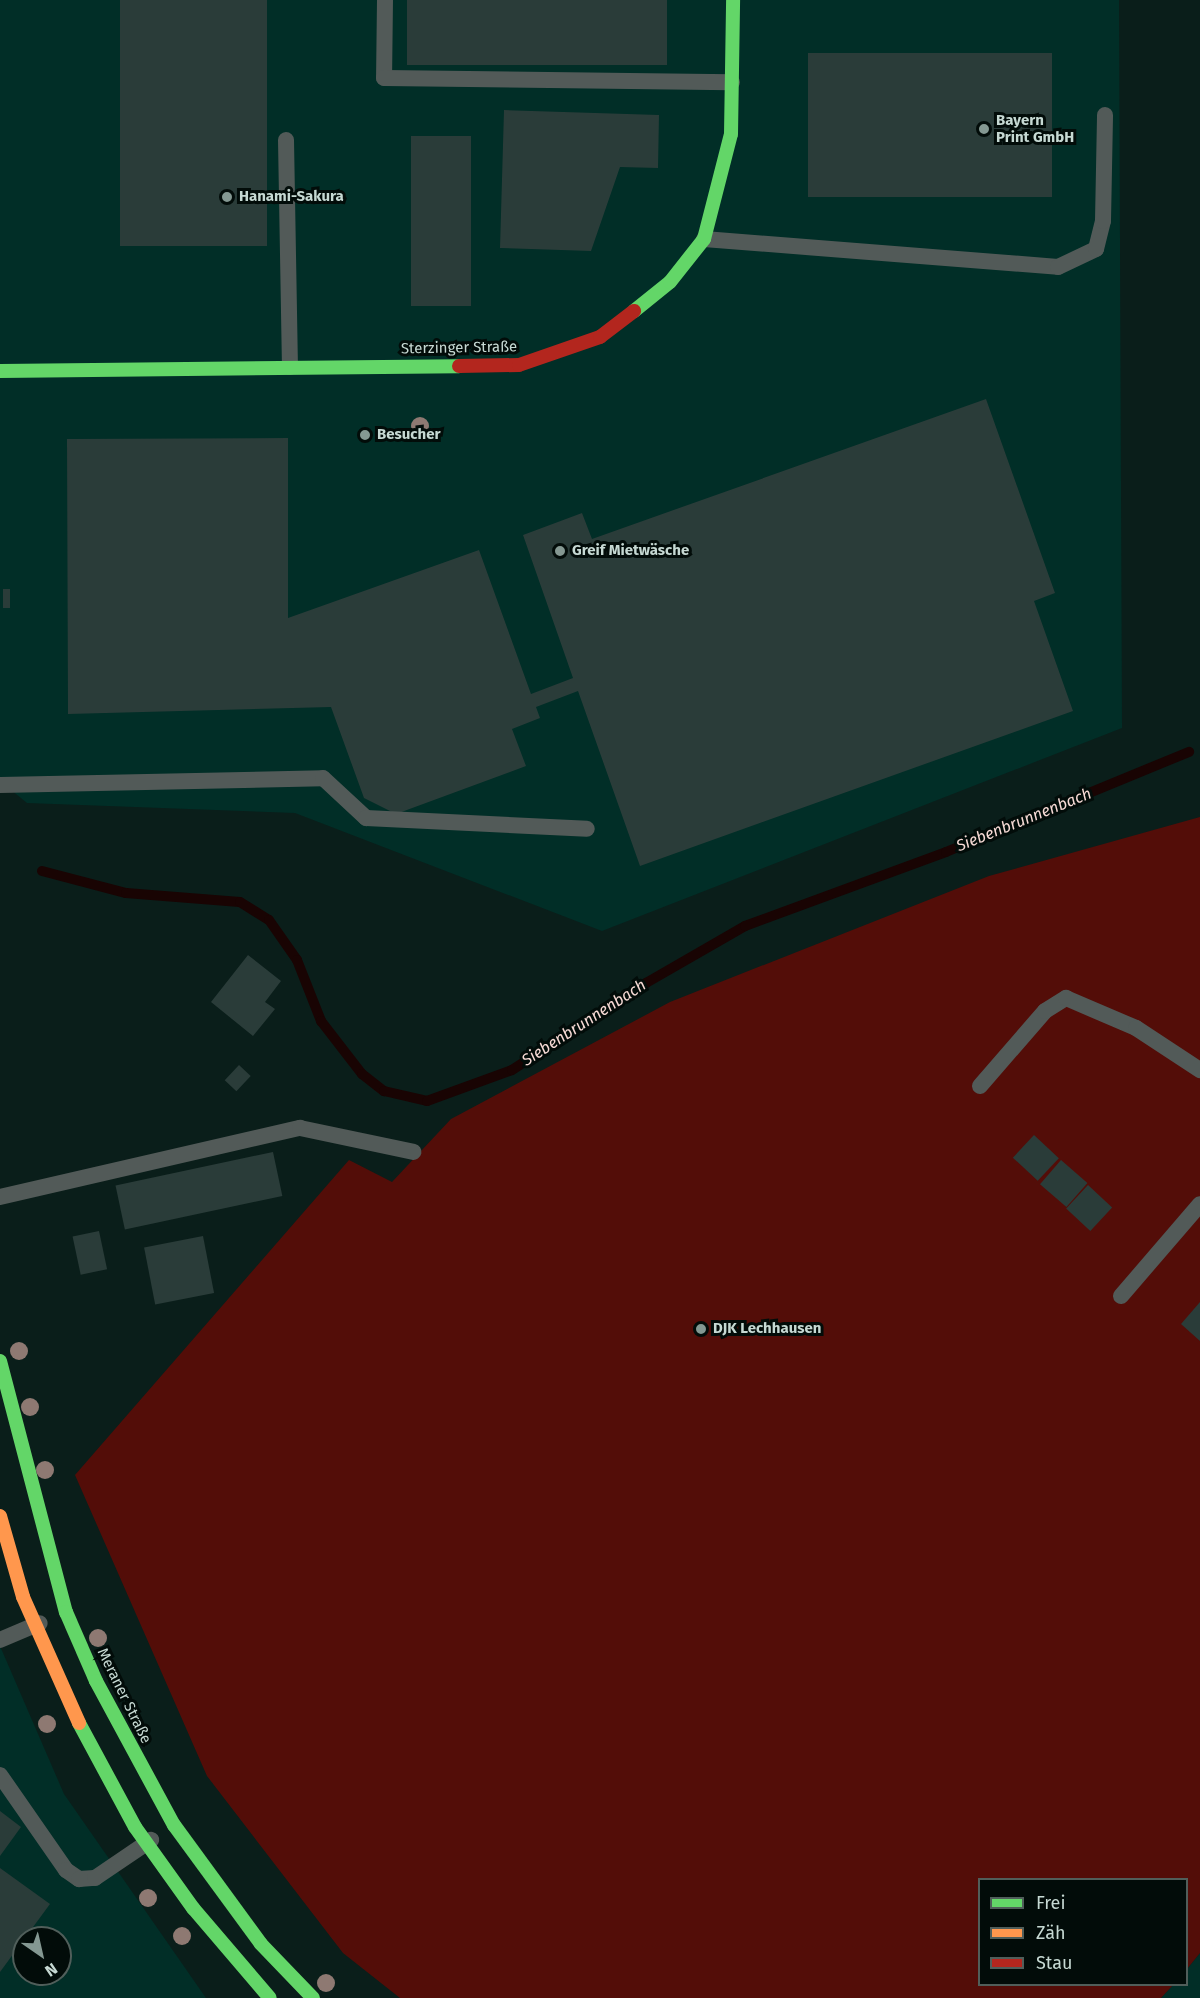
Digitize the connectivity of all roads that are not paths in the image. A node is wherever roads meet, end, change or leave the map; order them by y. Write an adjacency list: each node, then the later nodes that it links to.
1 (385, 0): 3 (lane)
2 (733, 0): 3 (main road, Sterzinger Straße)
3 (732, 82): 6 (main road, Sterzinger Straße)
4 (1105, 115): 6 (lane)
5 (286, 140): 7 (lane)
6 (704, 239): 7 (main road, Sterzinger Straße)
7 (290, 367): 8 (main road, Sterzinger Straße)
8 (0, 371)
9 (0, 785): 10 (lane)
10 (586, 829)
11 (1200, 1070): 12 (lane)
12 (980, 1086)
13 (414, 1152): 14 (lane)
14 (0, 1197)
15 (1200, 1203): 16 (lane)
16 (1121, 1296)
17 (0, 1361): 19 (main road, Meraner Straße)
18 (0, 1515): 20 (main road)
19 (49, 1553): 20 (lane); 21 (main road, Meraner Straße)
20 (7, 1566): 22 (main road)
21 (66, 1612): 22 (lane); 25 (main road, Meraner Straße)
22 (35, 1625): 23 (lane); 26 (main road)
23 (0, 1640)
24 (0, 1775): 26 (lane)
25 (174, 1825): 26 (lane); 28 (main road, Meraner Straße)
26 (146, 1843): 27 (main road)
27 (270, 1998)
28 (313, 1998)

